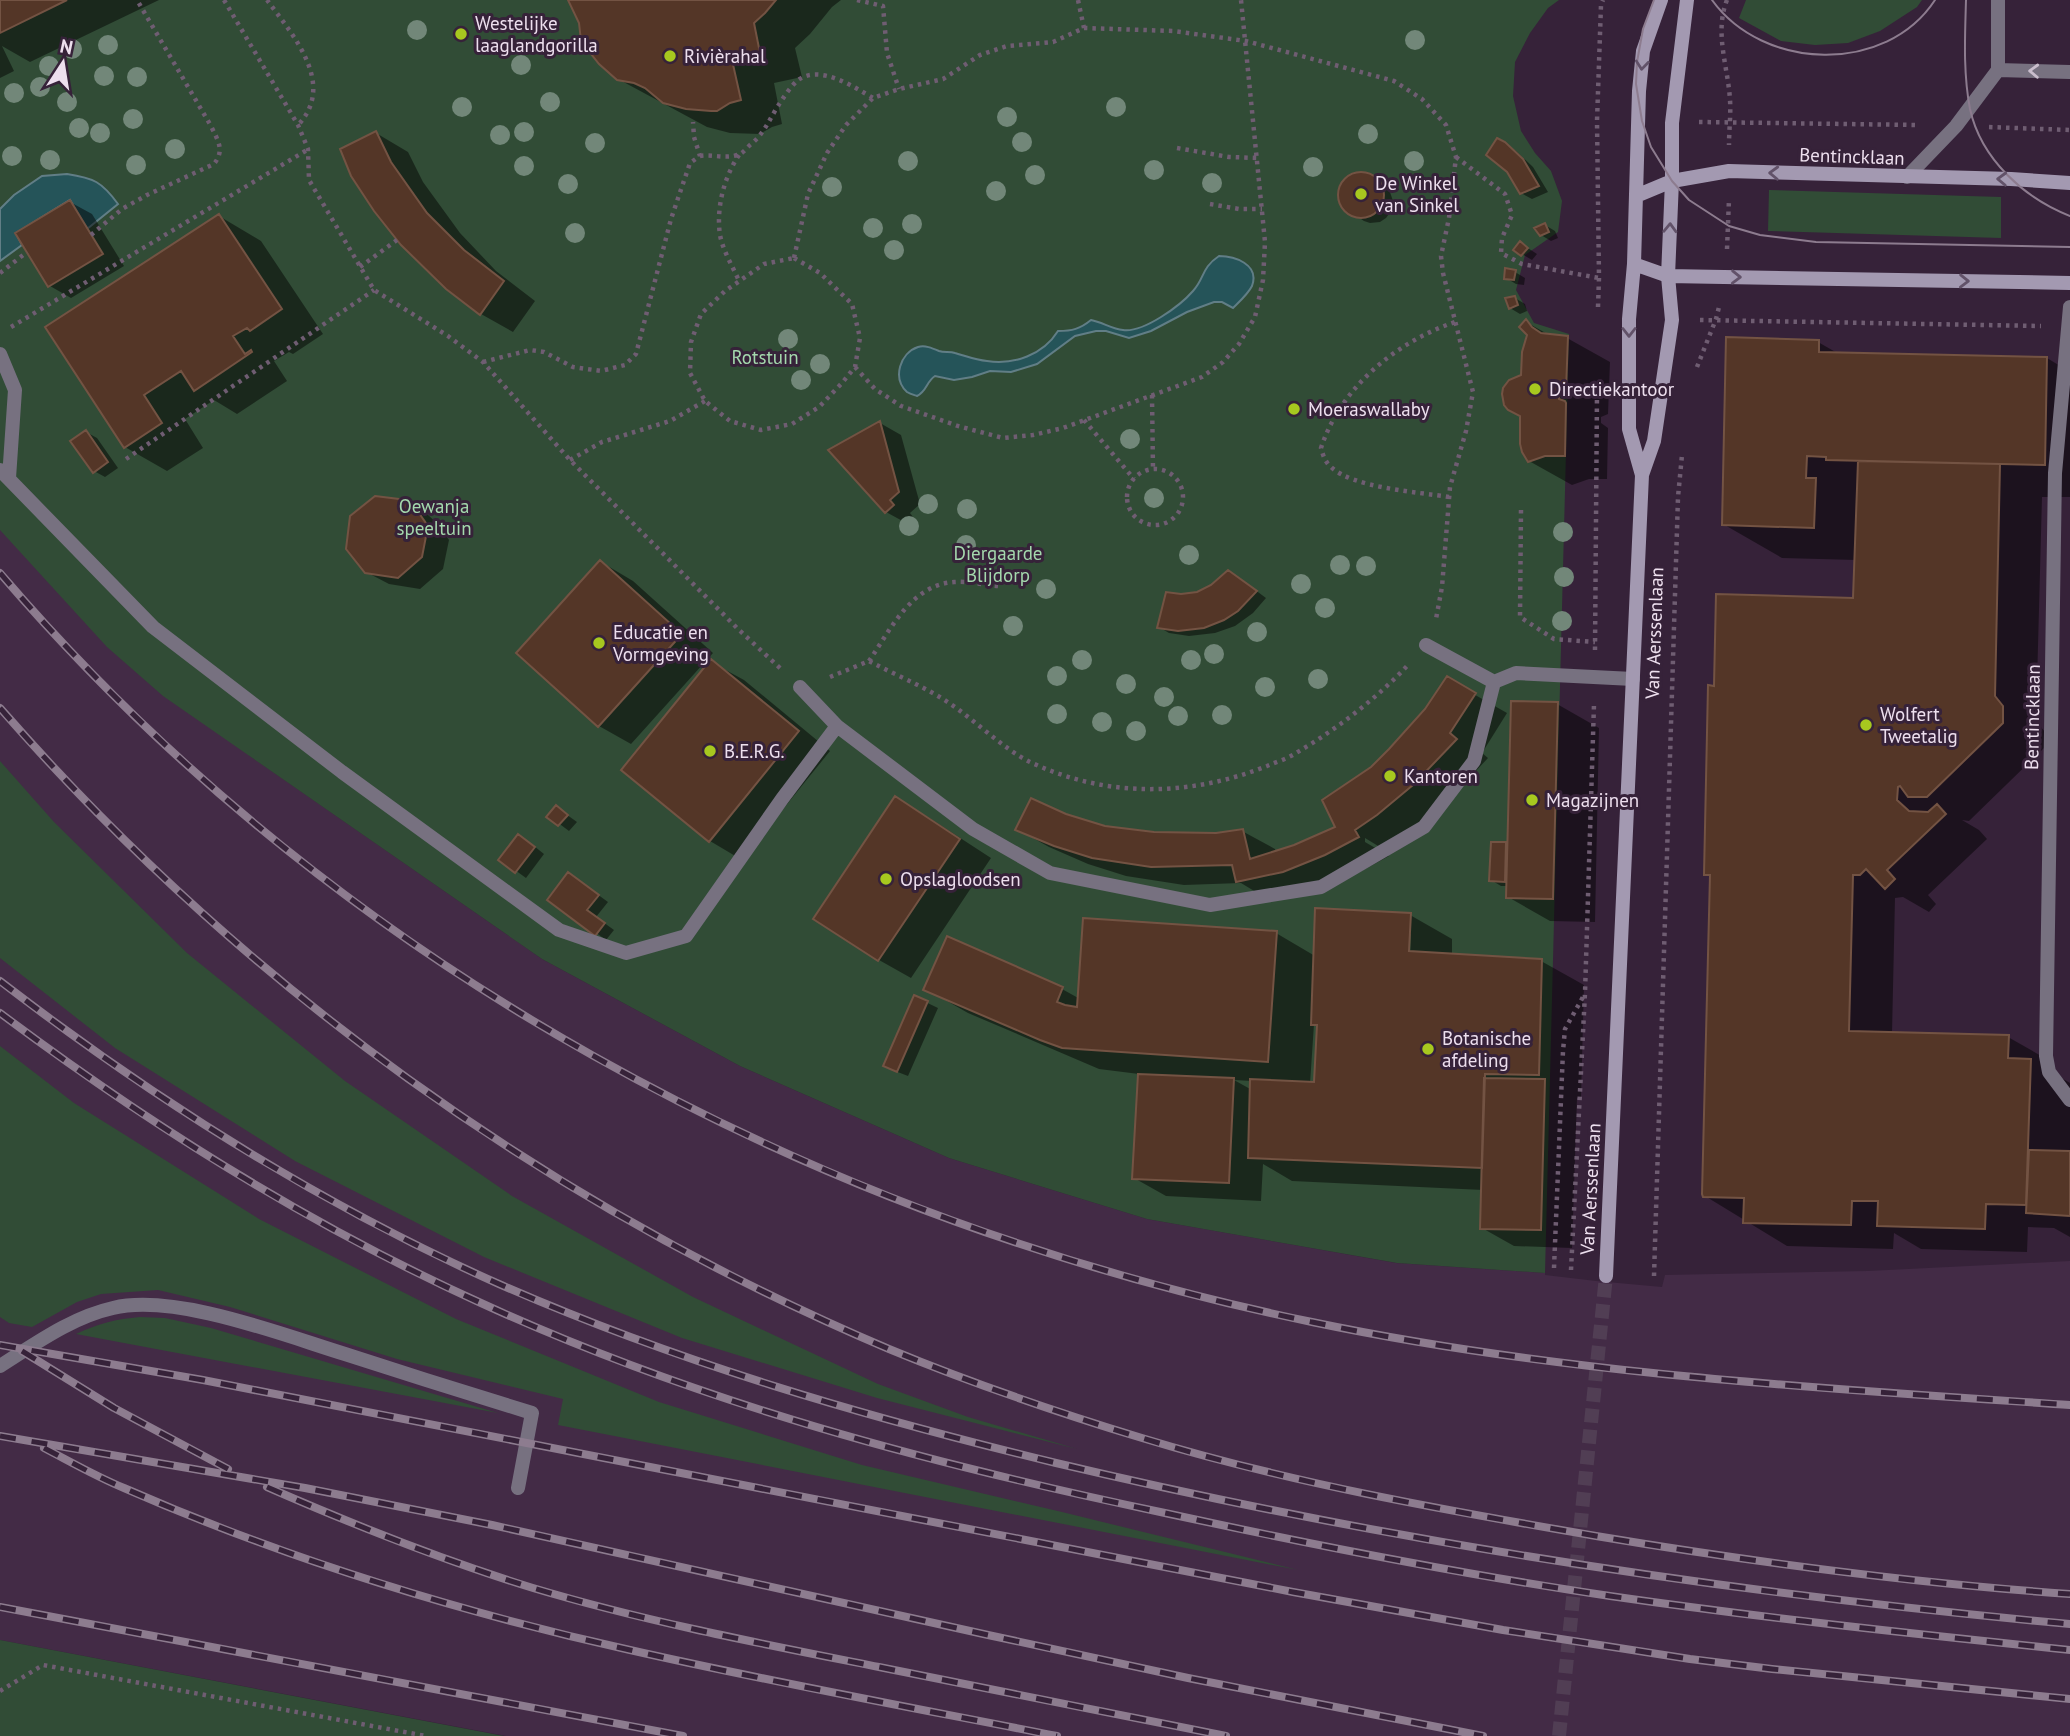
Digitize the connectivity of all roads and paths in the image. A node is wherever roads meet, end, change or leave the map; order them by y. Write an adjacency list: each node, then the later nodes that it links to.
1 (137, 0): 37 (path)
2 (224, 0): 21 (path)
3 (267, 0): 21 (path)
4 (857, 0): 12 (path)
5 (1078, 0): 13 (path)
6 (1241, 0): 14 (path)
7 (1603, 0): 46 (path)
8 (1661, 0): 34 (street, Van Aerssenlaan, one-way to 34)
9 (1687, 0): 32 (street, Van Aerssenlaan)
10 (1727, 0): 19 (path)
11 (1998, 0): 15 (street)
12 (881, 3): 17 (path)
13 (1084, 27): 14 (path); 17 (path)
14 (1246, 41): 28 (path); 29 (path)
15 (1998, 69): 16 (street, one-way to 15); 22 (street)
16 (2070, 72)
17 (899, 89): 18 (path)
18 (873, 98): 26 (path); 40 (path)
19 (1729, 121): 22 (path, Bentincklaan); 30 (path)
20 (693, 122): 27 (path)
21 (298, 125): 25 (path)
22 (1955, 126): 23 (path, Bentincklaan); 31 (street)
23 (2070, 130)
24 (1177, 148): 29 (path)
25 (308, 149): 42 (path); 55 (path)
26 (739, 155): 27 (path); 47 (path)
27 (700, 156): 57 (path)
28 (1456, 157): 46 (path); 53 (path)
29 (1257, 158): 36 (path)
30 (1729, 171): 31 (street, Bentincklaan, one-way to 30); 32 (street, Bentincklaan); 45 (path)
31 (1907, 177): 33 (street, Bentincklaan, one-way to 31)
32 (1672, 181): 34 (street, Bentincklaan); 44 (street, Van Aerssenlaan, one-way to 32)
33 (2070, 183)
34 (1636, 196): 41 (street, Van Aerssenlaan)
35 (1210, 204): 36 (path)
36 (1262, 209): 61 (path)
37 (91, 235)
38 (397, 240): 42 (path)
39 (27, 252): 43 (path)
40 (794, 258): 47 (path); 58 (path)
41 (1634, 264): 44 (street); 69 (street, Van Aerssenlaan, one-way to 69)
42 (360, 267): 49 (path)
43 (0, 273)
44 (1668, 276): 45 (street); 69 (street, Van Aerssenlaan)
45 (1725, 276): 48 (street, one-way to 48); 52 (path)
46 (1599, 278): 51 (path)
47 (739, 281): 62 (path)
48 (2070, 283)
49 (374, 290): 57 (path); 65 (path)
50 (2070, 307): 54 (street, Bentincklaan)
51 (1597, 319)
52 (1716, 319): 54 (path); 59 (path)
53 (1455, 321): 71 (path); 71 (path)
54 (2069, 327): 83 (street, Bentincklaan)
55 (0, 335)
56 (0, 354): 68 (street)
57 (483, 362): 66 (path)
58 (855, 366): 62 (path); 63 (path)
59 (1695, 370)
60 (1597, 386): 74 (path, Van Aerssenlaan)
61 (1152, 395): 63 (path); 67 (path)
62 (705, 401): 66 (path)
63 (1084, 420): 70 (path)
64 (1683, 447): 87 (path, Van Aerssenlaan)
65 (126, 459)
66 (570, 460): 80 (path)
67 (1153, 470): 70 (path); 70 (path)
68 (4, 474): 81 (street)
69 (1642, 475): 78 (street, Van Aerssenlaan)
70 (1134, 479)
71 (1449, 497): 75 (path)
72 (1521, 510): 74 (path)
73 (998, 586): 76 (path)
74 (1595, 642): 77 (path, Van Aerssenlaan)
75 (1426, 645): 76 (path); 79 (street)
76 (869, 660): 80 (path)
77 (1594, 677): 78 (street); 79 (street); 82 (path, Van Aerssenlaan)
78 (1633, 679): 86 (street, Van Aerssenlaan)
79 (1494, 682): 81 (street)
80 (800, 687): 81 (street)
81 (837, 726)
82 (1585, 993): 84 (path, Van Aerssenlaan); 85 (path, Van Aerssenlaan)
83 (2070, 1100)
84 (1554, 1268)
85 (1571, 1270)
86 (1606, 1276)
87 (1654, 1276)
88 (0, 1366): 89 (street)
89 (518, 1488)
90 (0, 1691): 91 (path)
91 (426, 1736)

